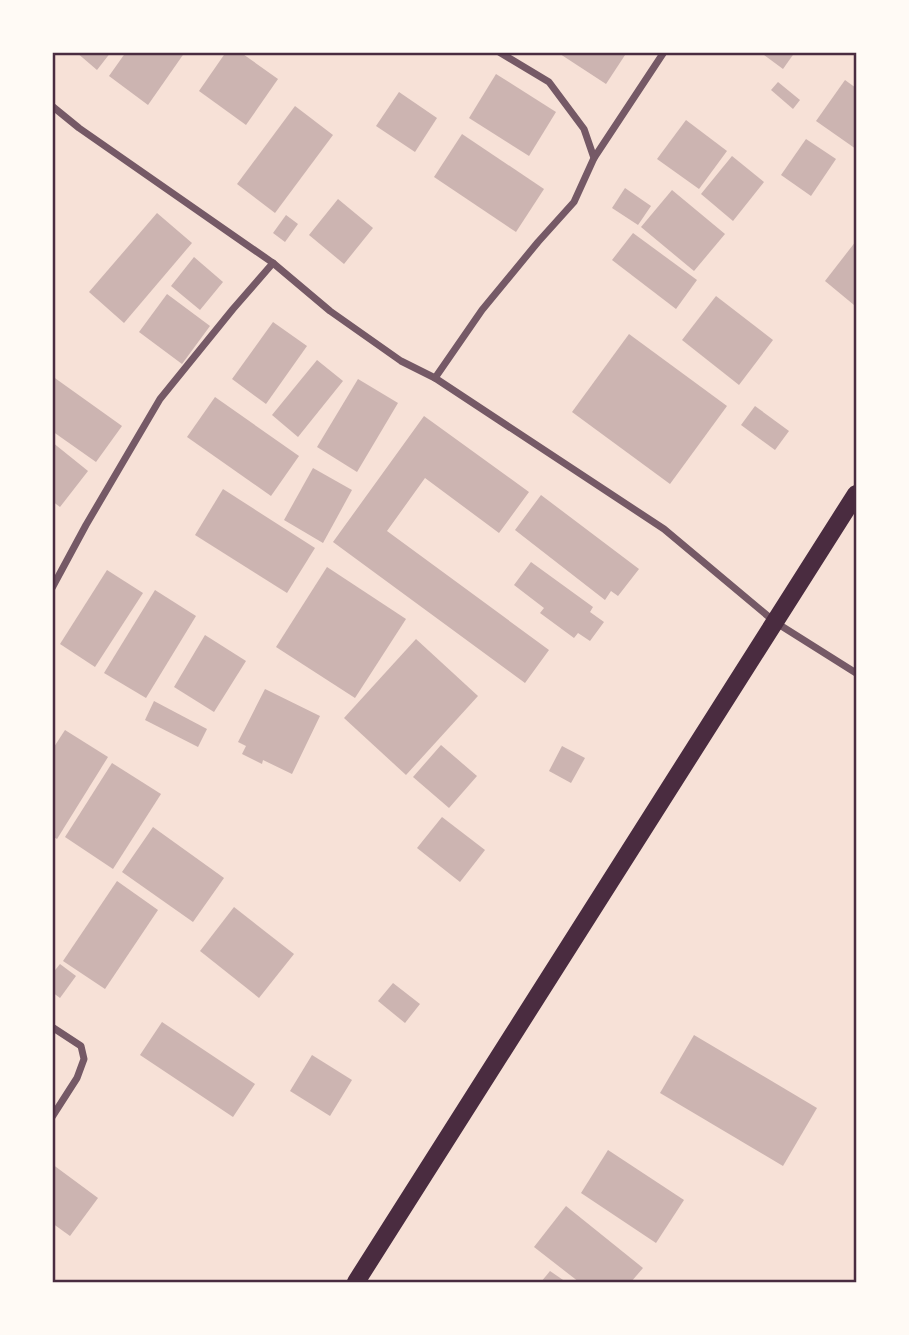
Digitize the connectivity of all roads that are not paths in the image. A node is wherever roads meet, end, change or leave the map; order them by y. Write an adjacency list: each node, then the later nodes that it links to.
1 (499, 52): 4 (street)
2 (664, 52): 4 (street)
3 (52, 106): 5 (street)
4 (594, 158): 6 (street)
5 (273, 263): 6 (street); 8 (street)
6 (435, 378): 9 (street)
7 (856, 494): 9 (main road)
8 (52, 588)
9 (775, 622): 10 (street); 13 (main road)
10 (856, 673)
11 (52, 1027): 12 (street)
12 (52, 1117)
13 (356, 1283)

